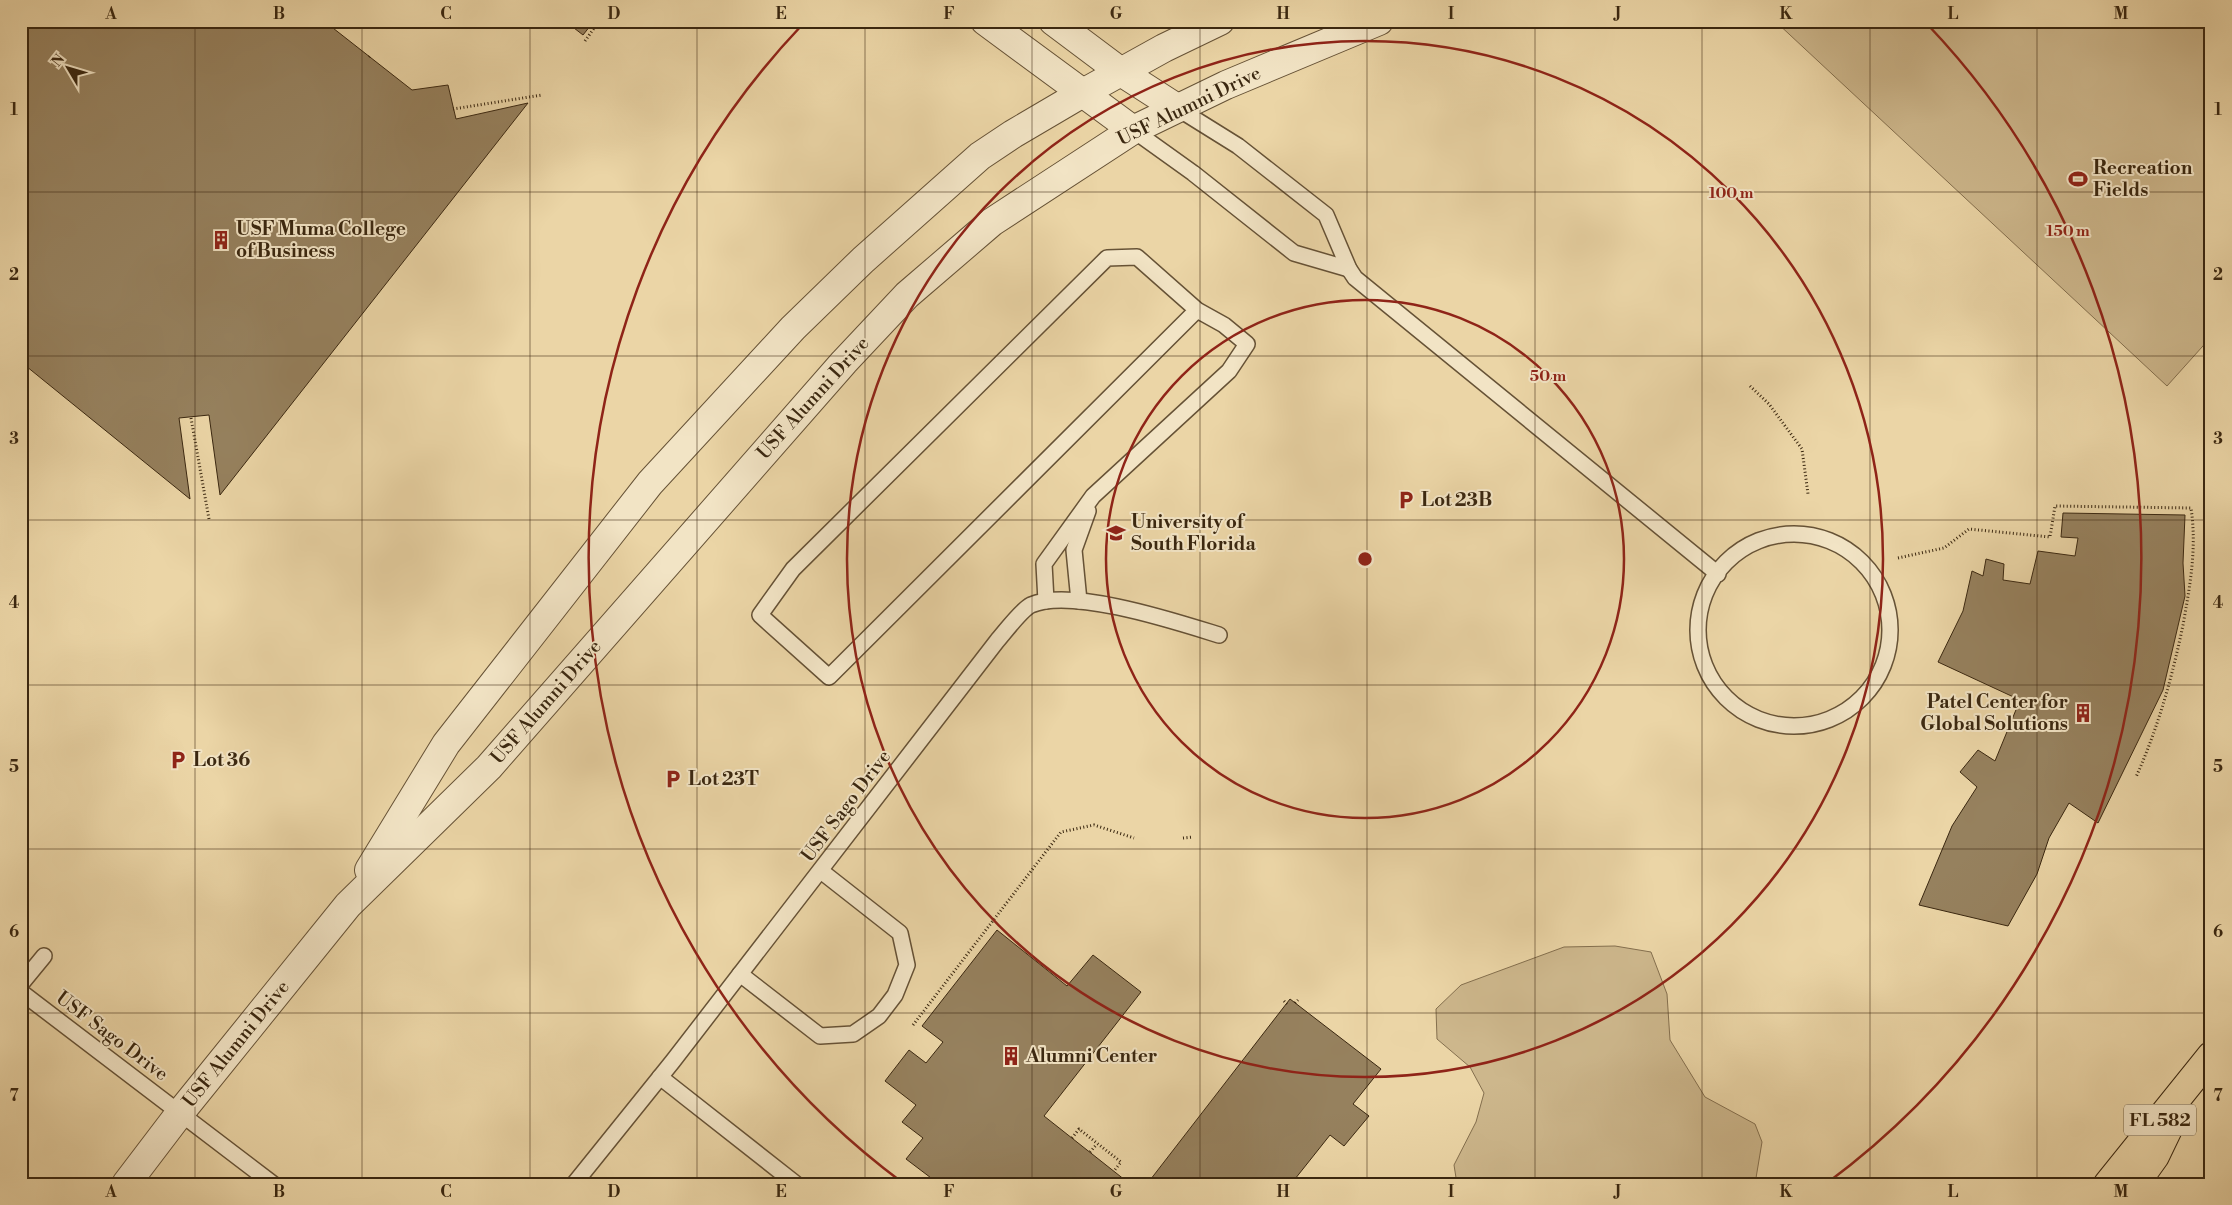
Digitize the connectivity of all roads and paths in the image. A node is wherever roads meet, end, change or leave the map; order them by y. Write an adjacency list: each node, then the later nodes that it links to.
1 (599, 21): 6 (path)
2 (985, 21): 8 (street)
3 (1053, 21): 7 (street)
4 (1220, 21): 7 (street, USF Alumni Drive)
5 (1379, 21): 11 (street, USF Alumni Drive)
6 (586, 41)
7 (1121, 72): 8 (street, USF Alumni Drive); 11 (street)
8 (1081, 94): 12 (street); 30 (street, USF Alumni Drive)
9 (542, 95): 10 (path)
10 (454, 108)
11 (1177, 108): 12 (street, USF Alumni Drive); 13 (lane)
12 (1132, 130): 13 (lane); 30 (street, USF Alumni Drive)
13 (1348, 269): 21 (lane)
14 (1197, 310): 14 (lane); 18 (lane)
15 (1750, 386): 17 (path)
16 (191, 418): 19 (path)
17 (1808, 494)
18 (1093, 496): 22 (lane); 23 (lane)
19 (209, 519)
20 (1898, 558): 25 (path)
21 (1718, 574): 21 (lane)
22 (1046, 601): 23 (lane, USF Sago Drive); 29 (lane, USF Sago Drive)
23 (1079, 601): 24 (lane, USF Sago Drive)
24 (1219, 635)
25 (2136, 777)
26 (1193, 837): 28 (path)
27 (1134, 838): 35 (path)
28 (1183, 838)
29 (821, 871): 32 (lane, USF Sago Drive); 32 (lane)
30 (348, 906): 39 (street, USF Alumni Drive)
31 (44, 956): 33 (lane)
32 (740, 974): 37 (lane, USF Sago Drive)
33 (21, 984)
34 (21, 992): 39 (lane, USF Sago Drive)
35 (913, 1025)
36 (2211, 1056): 38 (main road, FL 582)
37 (660, 1077): 46 (lane, USF Sago Drive); 47 (lane)
38 (2190, 1084): 48 (main road, FL 582); 49 (main road)
39 (180, 1113): 44 (street, USF Alumni Drive); 45 (lane, USF Sago Drive)
40 (1072, 1138): 41 (path)
41 (1097, 1144): 42 (path); 43 (path)
42 (1090, 1152)
43 (1114, 1171)
44 (126, 1184)
45 (273, 1184)
46 (574, 1184)
47 (796, 1184)
48 (2108, 1184)
49 (2135, 1184)

